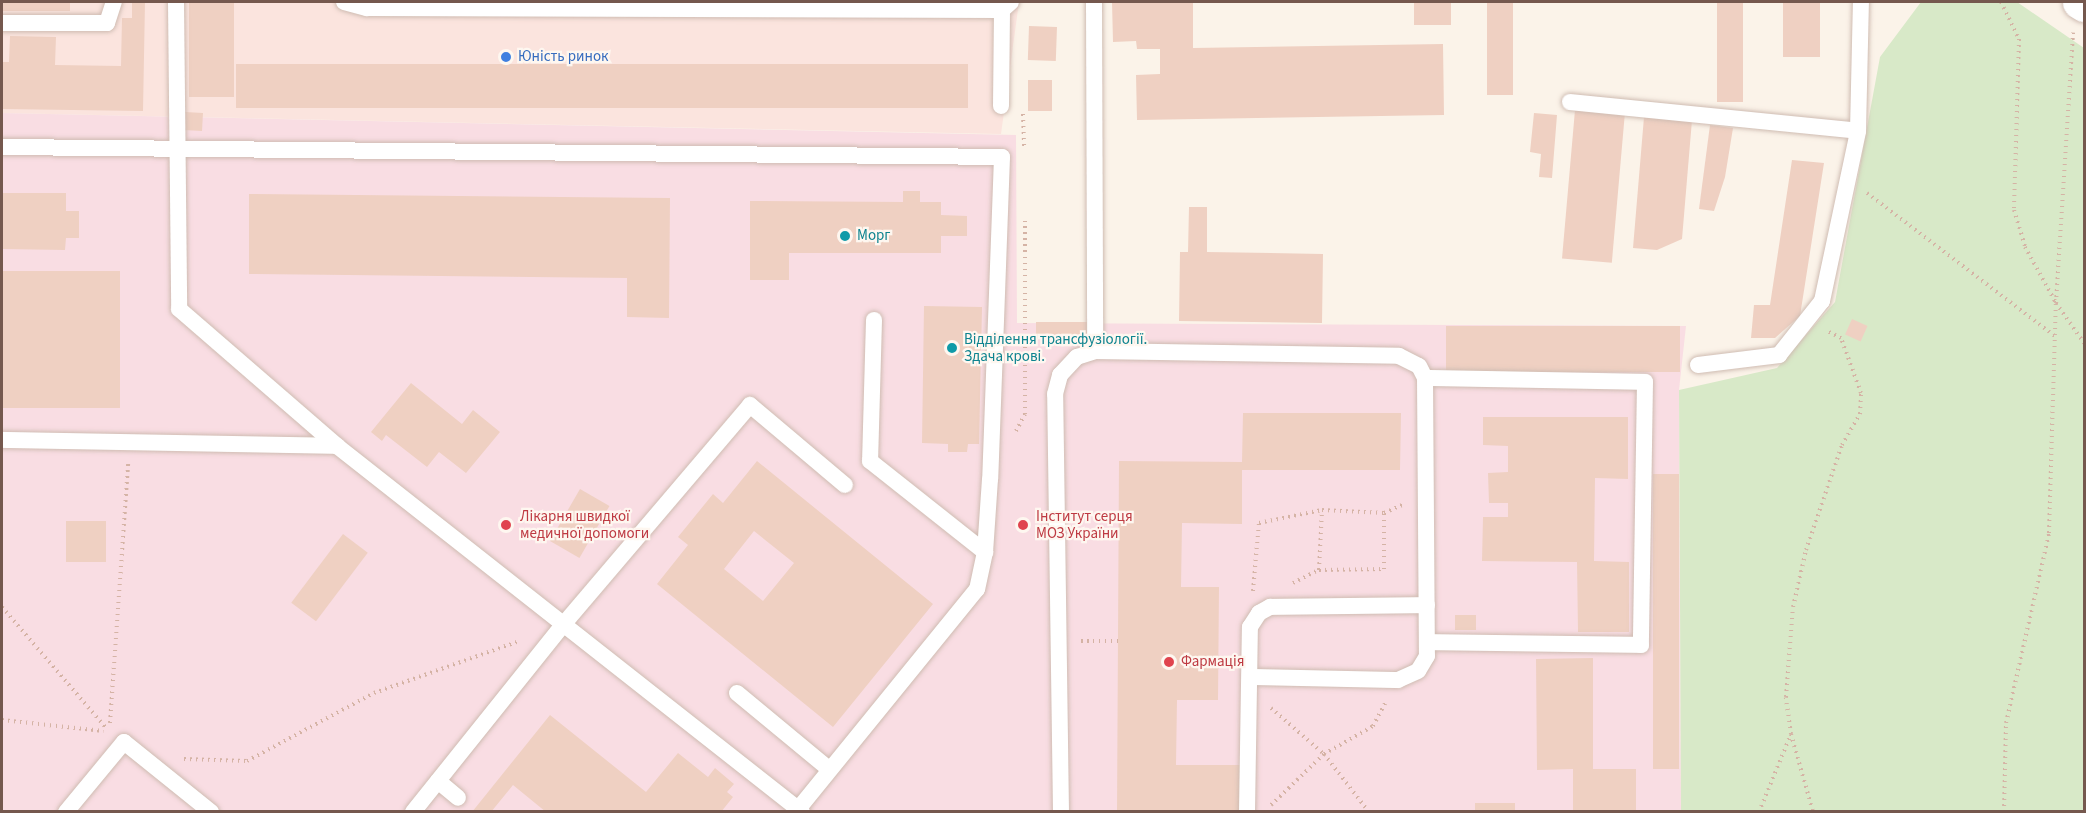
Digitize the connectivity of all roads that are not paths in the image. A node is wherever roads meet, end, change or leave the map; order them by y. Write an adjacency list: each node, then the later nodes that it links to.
1 (114, 2): 7 (lane)
2 (176, 2): 11 (lane)
3 (344, 2): 6 (lane)
4 (1094, 2): 14 (lane)
5 (1861, 2): 10 (lane)
6 (1007, 6): 9 (lane)
7 (2, 23)
8 (1570, 102): 10 (lane)
9 (1000, 106)
10 (1858, 131): 15 (lane)
11 (175, 146): 12 (lane); 18 (lane); 20 (lane)
12 (2, 147)
13 (874, 320): 20 (lane)
14 (1095, 351): 16 (lane); 33 (lane)
15 (1698, 365)
16 (1425, 378): 21 (lane); 23 (lane)
17 (2, 440): 18 (lane)
18 (337, 446): 22 (lane)
19 (845, 486): 22 (lane)
20 (985, 552): 26 (lane)
21 (1427, 605): 23 (lane); 24 (lane)
22 (562, 626): 27 (lane); 29 (lane)
23 (1428, 642): 24 (lane)
24 (1250, 683): 34 (lane)
25 (737, 693): 26 (lane)
26 (829, 769): 29 (lane)
27 (438, 781): 28 (lane); 32 (lane)
28 (458, 798)
29 (798, 810)
30 (66, 812): 31 (lane)
31 (211, 812)
32 (413, 812)
33 (1061, 812)
34 (1247, 812)

